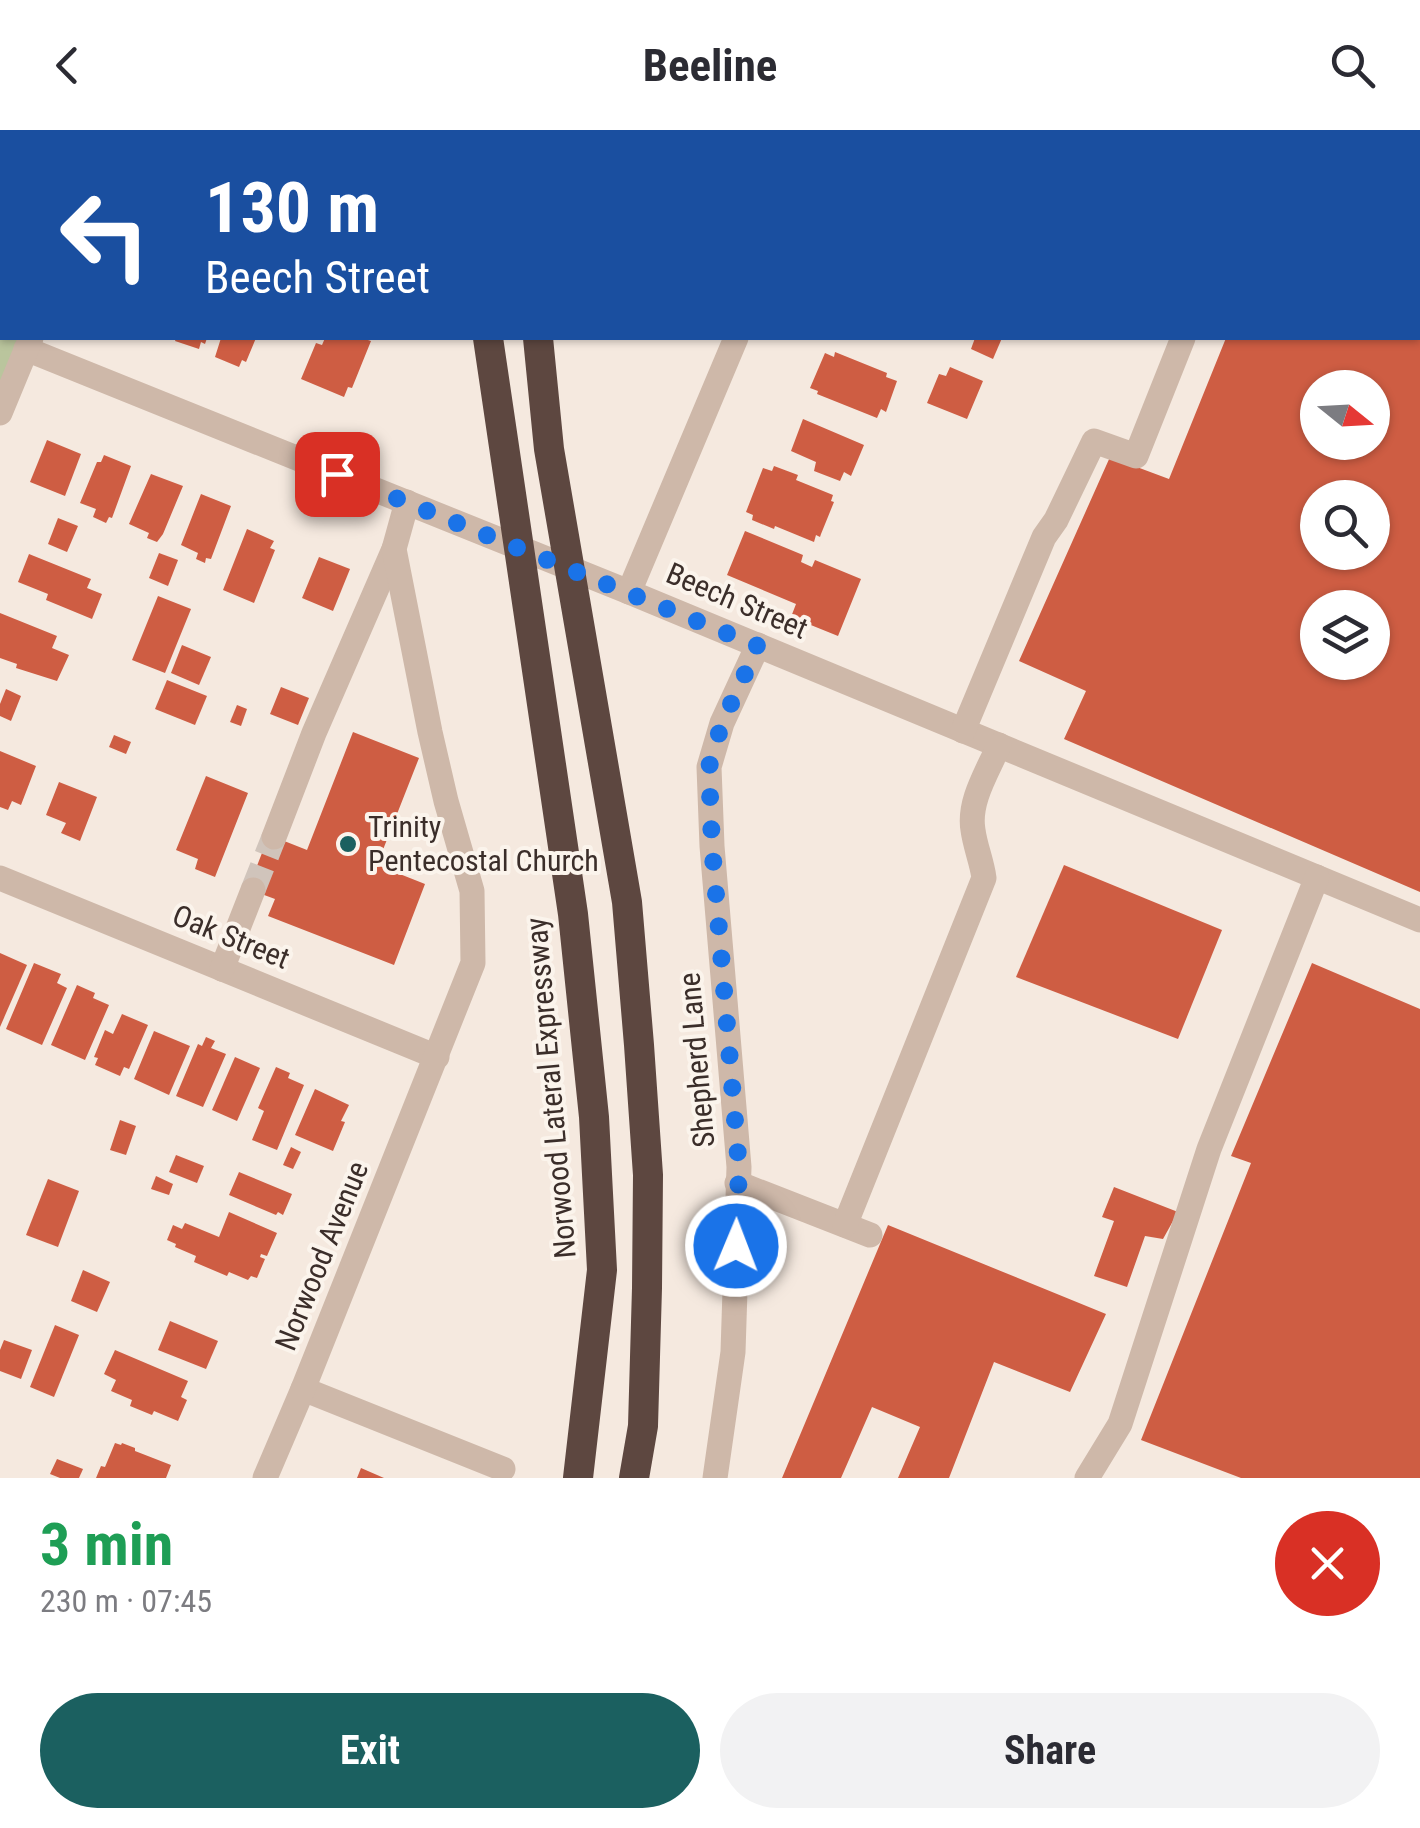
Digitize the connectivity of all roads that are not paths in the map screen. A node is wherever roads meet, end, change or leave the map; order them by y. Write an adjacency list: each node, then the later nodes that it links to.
1 (488, 340): 26 (highway, Norwood Lateral Expressway)
2 (538, 340): 27 (highway)
3 (735, 340): 9 (street)
4 (1182, 340): 11 (street)
5 (28, 343): 6 (street); 7 (street, Beech Street)
6 (0, 412)
7 (407, 502): 8 (street); 9 (street, Beech Street)
8 (394, 548): 13 (street); 19 (street, Norwood Avenue)
9 (621, 588): 10 (street, Beech Street)
10 (758, 646): 11 (street, Beech Street); 20 (street, Shepherd Lane)
11 (963, 731): 12 (street, Beech Street)
12 (999, 745): 15 (street, Beech Street); 21 (street)
13 (274, 837)
14 (0, 878): 18 (street, Oak Street)
15 (1316, 878): 17 (street, Beech Street); 29 (street)
16 (253, 890): 18 (street)
17 (1420, 920)
18 (222, 969): 19 (street, Oak Street)
19 (437, 1057): 23 (street, Norwood Avenue)
20 (737, 1184): 21 (street); 28 (street, Shepherd Lane)
21 (845, 1225): 22 (street)
22 (870, 1235)
23 (303, 1390): 24 (street); 25 (street, Norwood Avenue)
24 (502, 1469)
25 (265, 1478)
26 (578, 1478)
27 (634, 1478)
28 (715, 1478)
29 (1087, 1478)

